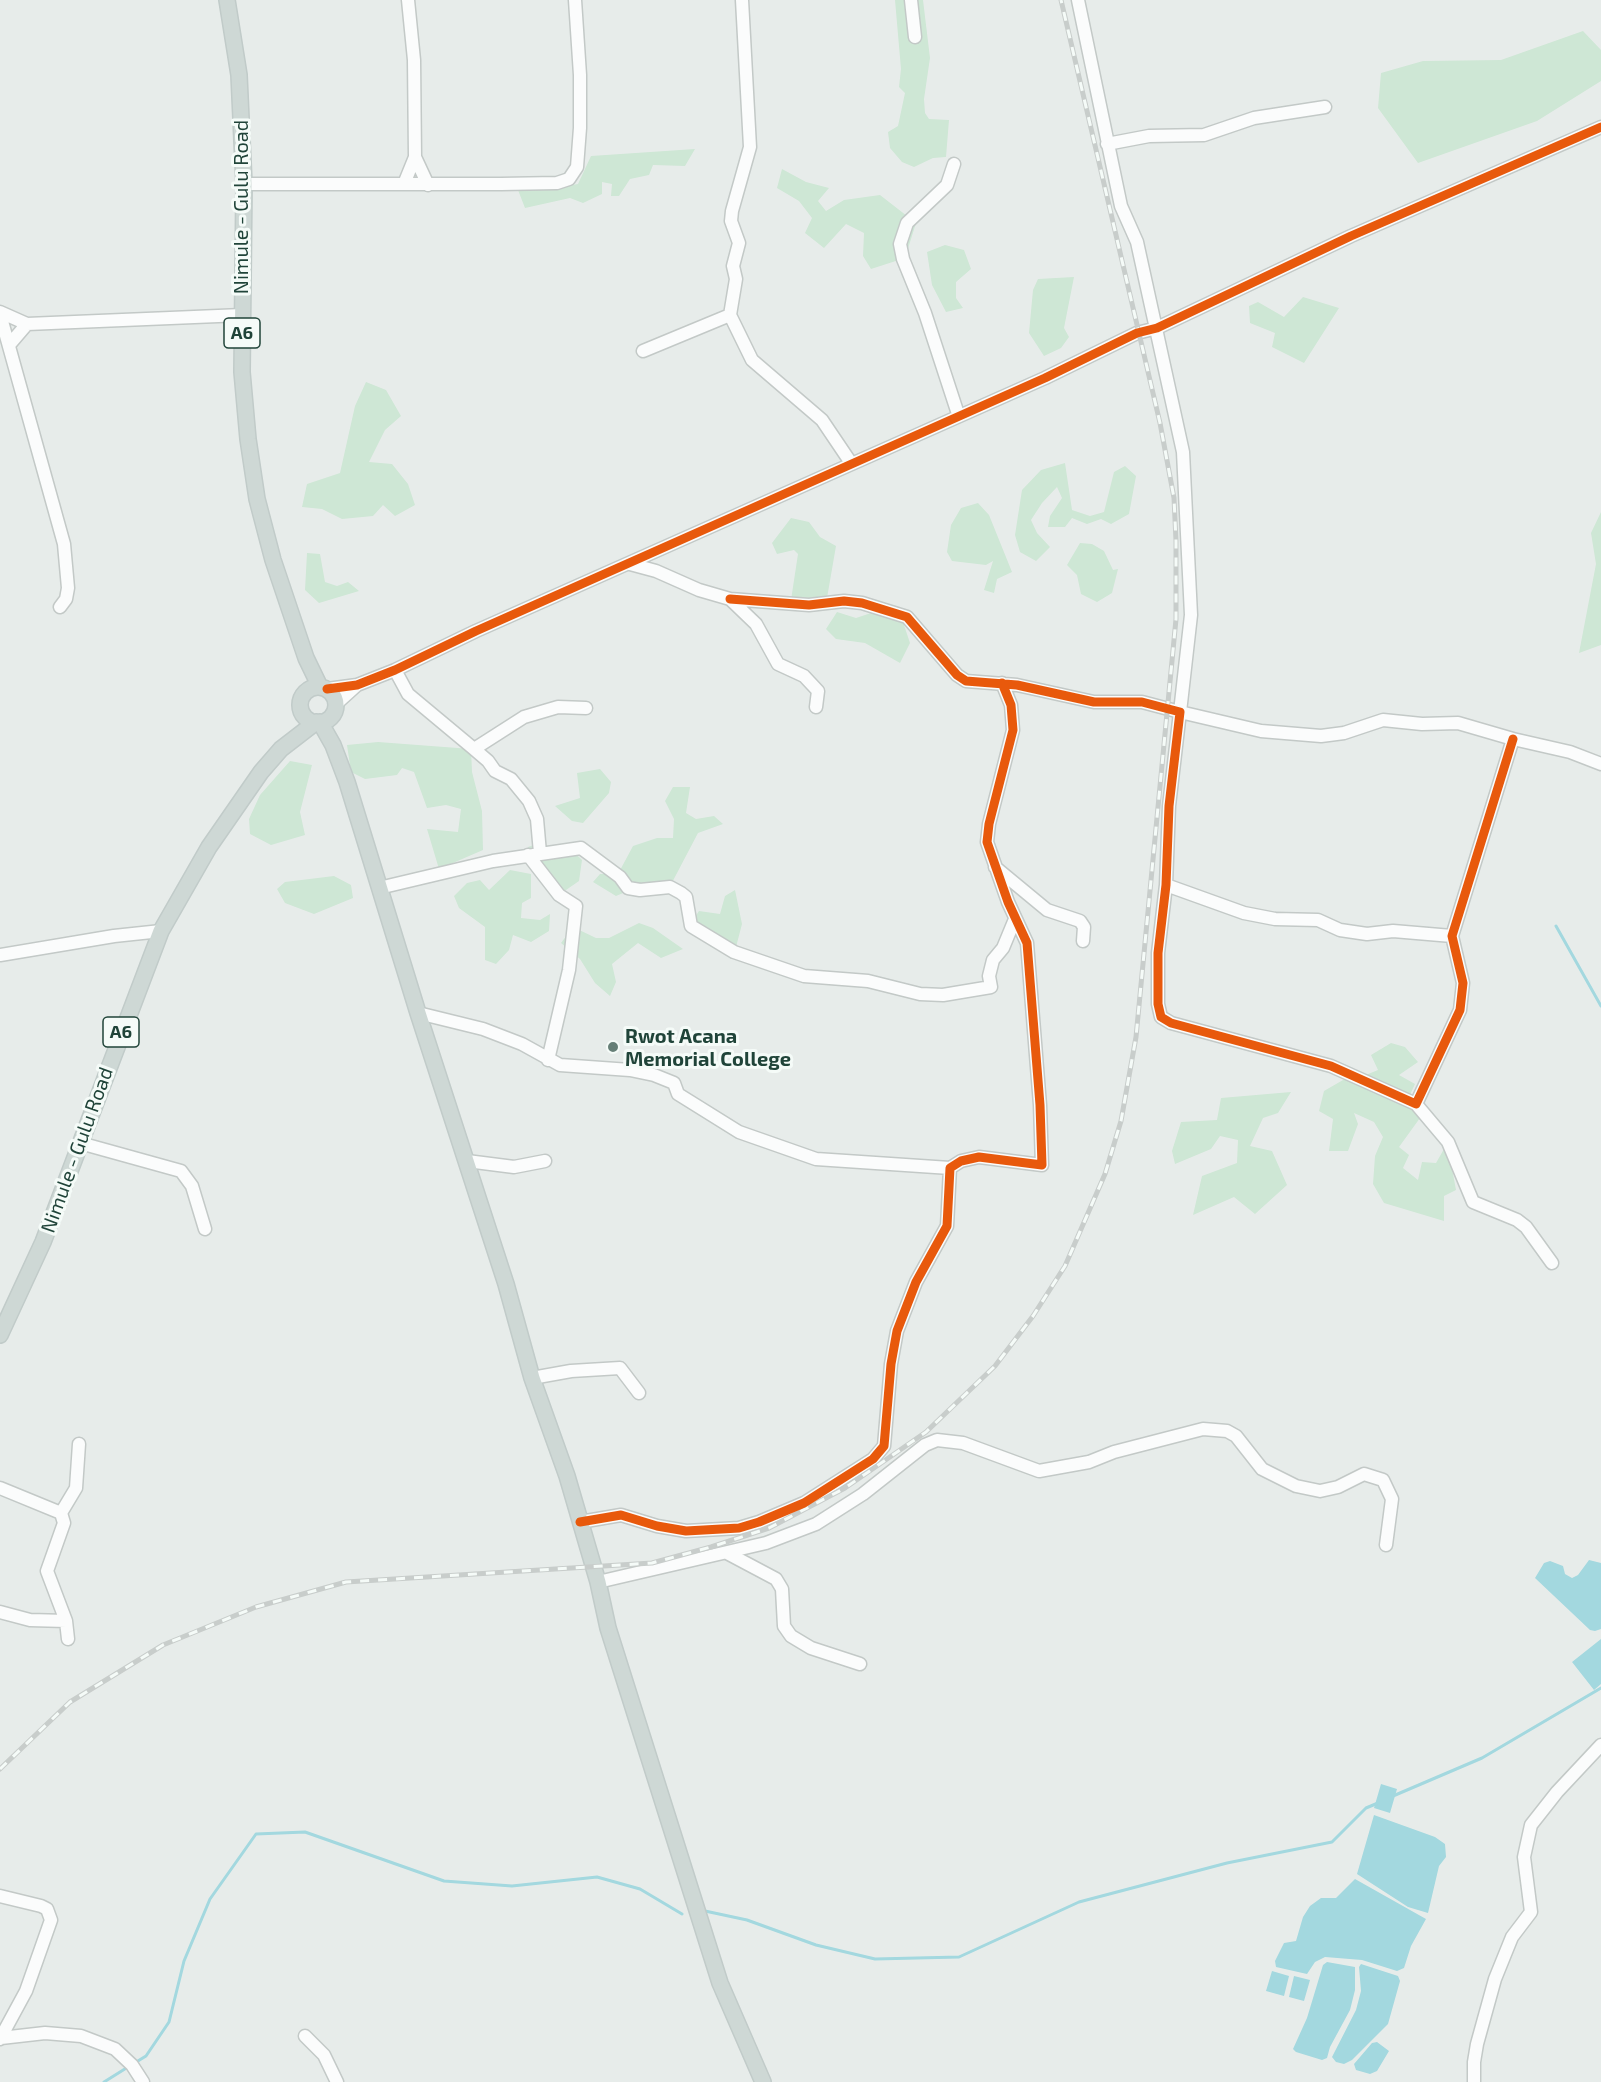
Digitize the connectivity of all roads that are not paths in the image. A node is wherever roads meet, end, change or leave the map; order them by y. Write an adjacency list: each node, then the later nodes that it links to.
1 (227, 0): 13 (main road, Nimule - Gulu Road / A6)
2 (408, 0): 11 (street)
3 (575, 0): 15 (street)
4 (742, 0): 18 (street)
5 (911, 0): 7 (street)
6 (1078, 0): 10 (street)
7 (915, 37)
8 (1325, 107): 10 (street)
9 (1601, 127): 20 (street)
10 (1107, 144): 20 (street)
11 (415, 157): 14 (street); 15 (street)
12 (954, 164): 23 (street)
13 (244, 184): 14 (street); 17 (main road, Nimule - Gulu Road / A6)
14 (404, 184): 15 (street)
15 (428, 185)
16 (0, 313): 19 (street); 21 (street)
17 (242, 315): 19 (street); 31 (main road, Nimule - Gulu Road / A6)
18 (730, 315): 22 (street); 24 (street)
19 (27, 324): 21 (street)
20 (1157, 328): 23 (street); 35 (street)
21 (9, 345): 27 (street)
22 (643, 351)
23 (958, 414): 24 (street)
24 (850, 463): 25 (street)
25 (630, 564): 26 (street); 28 (street)
26 (730, 599): 29 (street); 32 (street)
27 (60, 607)
28 (395, 670): 30 (street); 39 (street)
29 (1002, 683): 35 (street); 42 (street)
30 (357, 685): 31 (street); 36 (street)
31 (318, 689): 34 (main road, A6); 36 (main road)
32 (816, 707)
33 (586, 708): 39 (street)
34 (302, 710): 36 (main road); 38 (main road, Nimule - Gulu Road / A6)
35 (1180, 712): 37 (street); 43 (street)
36 (326, 717): 38 (main road, Nimule - Gulu Road / A6); 44 (main road)
37 (1513, 739): 40 (street); 47 (street)
38 (281, 749): 46 (main road, Nimule - Gulu Road / A6)
39 (474, 749): 41 (street)
40 (1601, 764)
41 (534, 854): 44 (street); 45 (street); 51 (street)
42 (995, 866): 45 (street); 48 (street)
43 (1166, 885): 47 (street); 52 (street)
44 (379, 888): 50 (main road)
45 (1015, 920): 56 (street)
46 (161, 931): 49 (street); 53 (main road, Nimule - Gulu Road / A6)
47 (1452, 936): 52 (street)
48 (1083, 941)
49 (0, 955)
50 (418, 1013): 51 (street); 54 (main road)
51 (548, 1060): 56 (street)
52 (1416, 1104): 58 (street)
53 (80, 1143): 57 (street); 59 (main road, Nimule - Gulu Road / A6)
54 (466, 1161): 55 (street); 60 (main road)
55 (546, 1161)
56 (950, 1168): 65 (street)
57 (204, 1229)
58 (1552, 1263)
59 (0, 1335)
60 (532, 1378): 61 (street); 65 (main road)
61 (639, 1393)
62 (79, 1444): 64 (street)
63 (0, 1488): 64 (street)
64 (62, 1513): 70 (street)
65 (580, 1522): 68 (main road)
66 (1386, 1545): 67 (street)
67 (727, 1553): 68 (street); 72 (street)
68 (598, 1581): 79 (main road)
69 (0, 1612): 70 (street)
70 (66, 1621): 71 (street)
71 (68, 1639)
72 (860, 1664)
73 (1601, 1745): 80 (street)
74 (0, 1896): 76 (street)
75 (305, 2036): 78 (street)
76 (0, 2038): 77 (street)
77 (143, 2082)
78 (337, 2082)
79 (763, 2082)
80 (1474, 2082)

